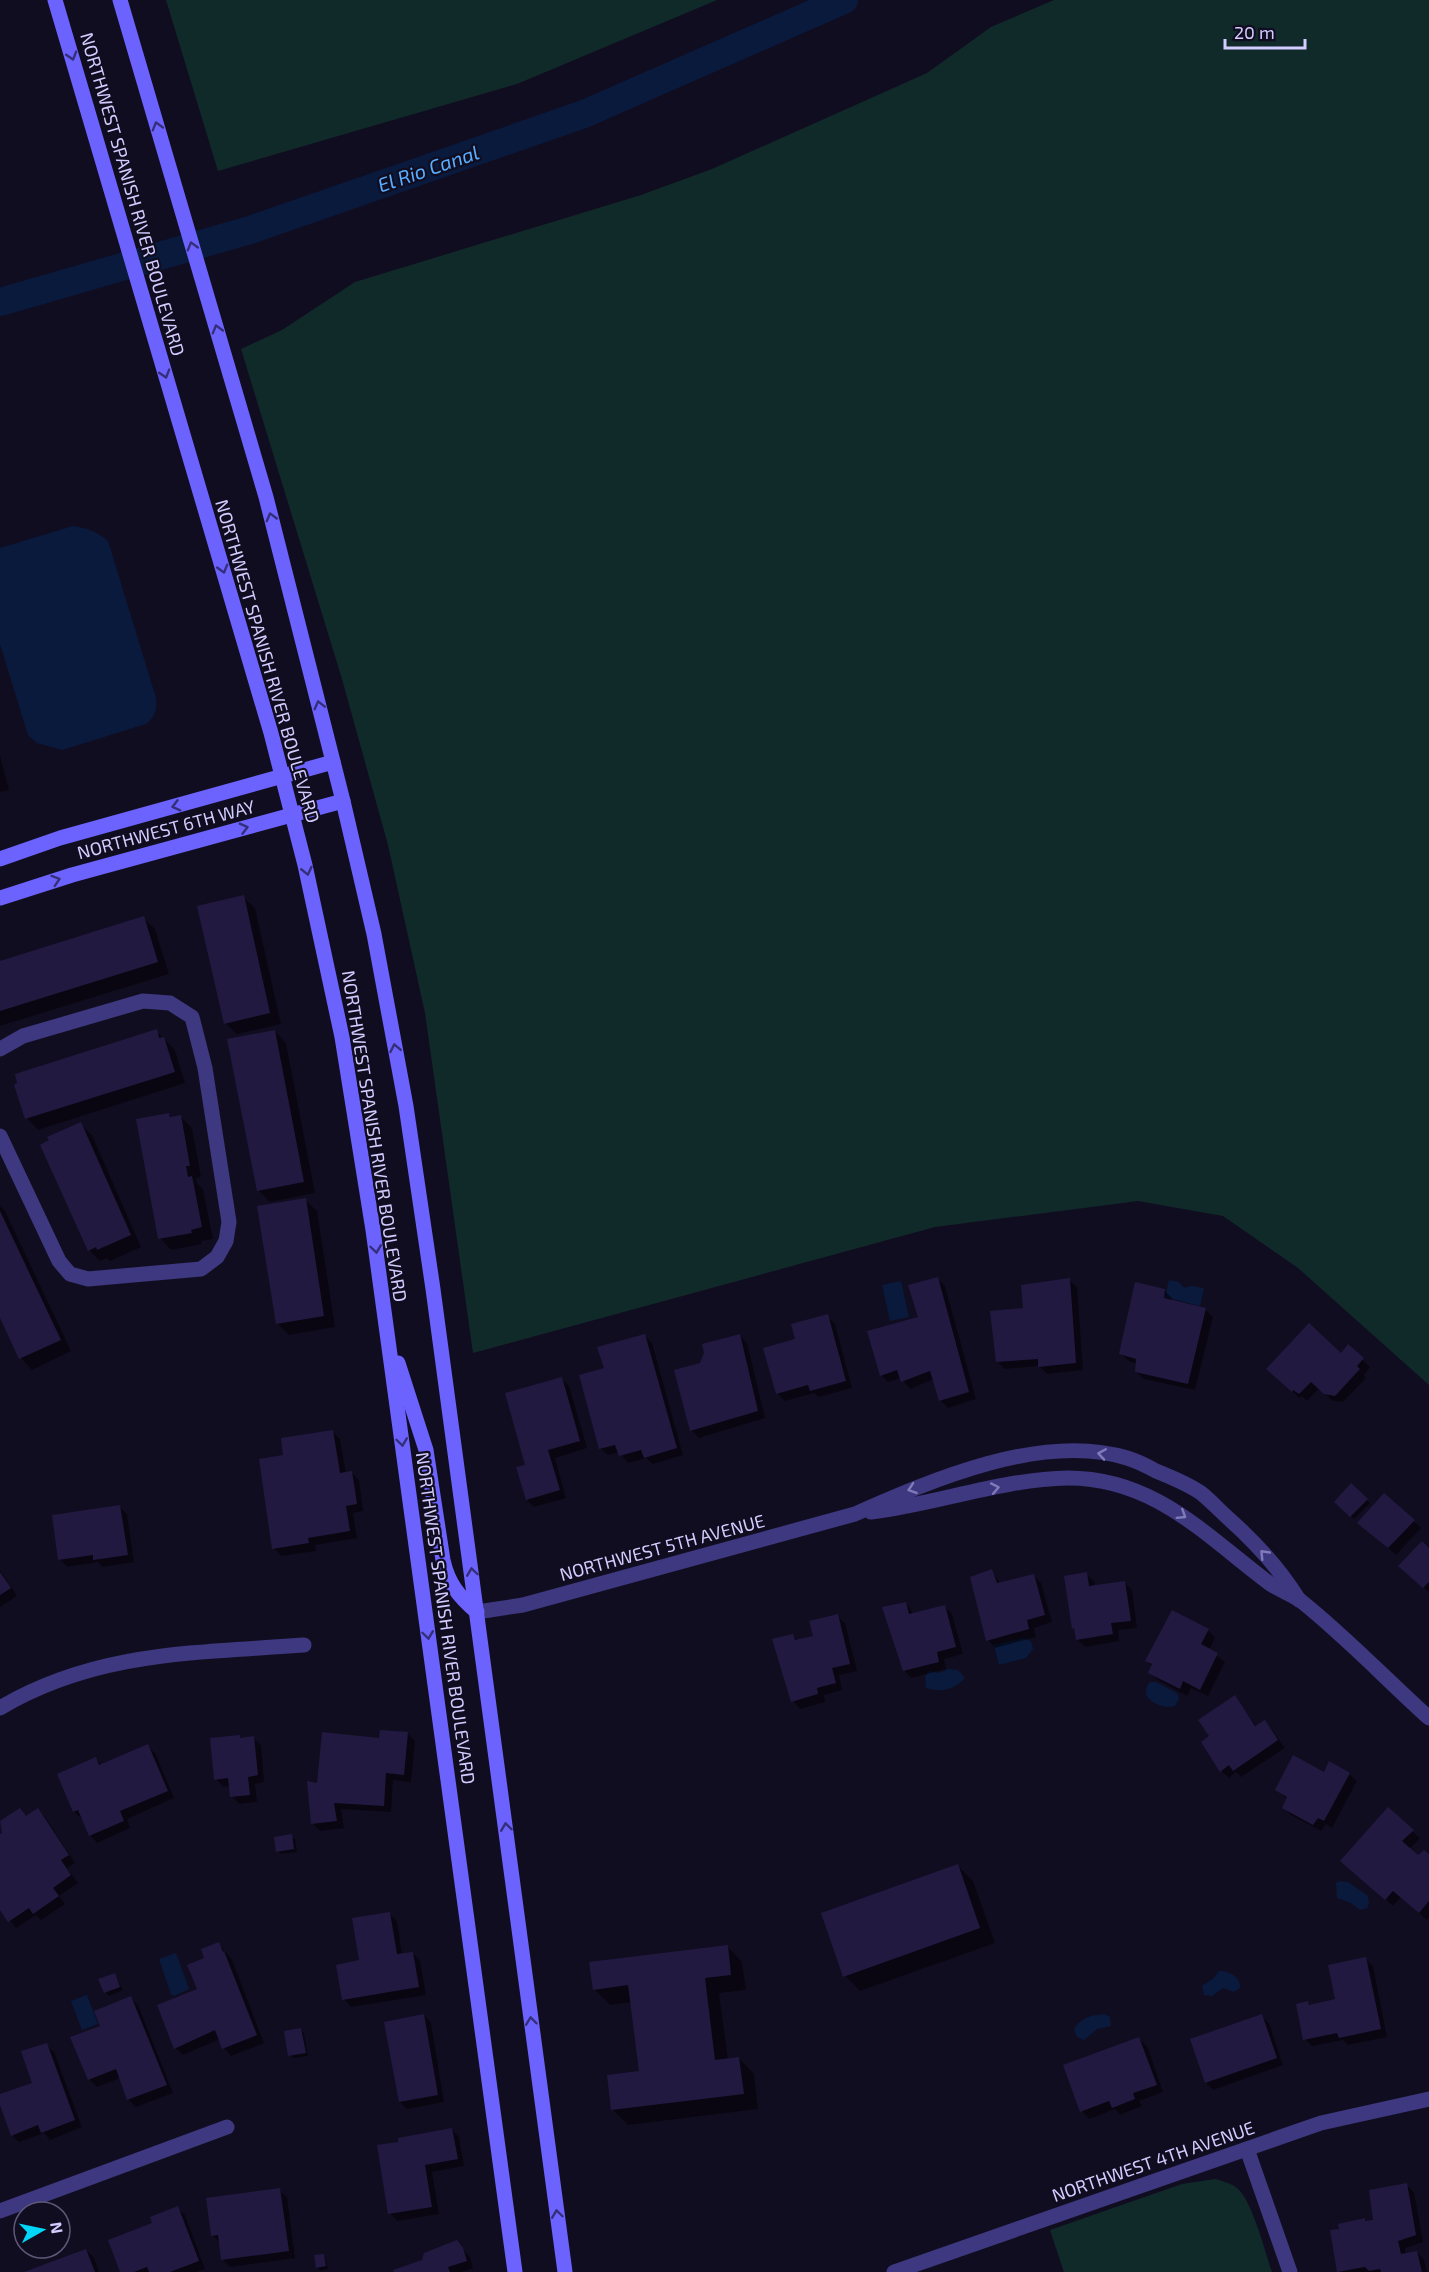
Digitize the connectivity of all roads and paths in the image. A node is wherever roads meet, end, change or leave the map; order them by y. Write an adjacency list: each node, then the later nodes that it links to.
1 (55, 0): 4 (main road, NORTHWEST SPANISH RIVER BOULEVARD, one-way to 4)
2 (120, 0): 3 (main road, NORTHWEST SPANISH RIVER BOULEVARD, one-way to 2)
3 (333, 762): 4 (main road, NORTHWEST 6TH WAY); 5 (main road, NORTHWEST SPANISH RIVER BOULEVARD)
4 (282, 777): 6 (main road, NORTHWEST SPANISH RIVER BOULEVARD); 7 (main road, NORTHWEST 6TH WAY, one-way to 7)
5 (343, 801): 6 (main road, NORTHWEST 6TH WAY); 14 (main road, NORTHWEST SPANISH RIVER BOULEVARD, one-way to 5)
6 (292, 814): 8 (main road, NORTHWEST 6TH WAY, one-way to 6); 11 (main road, NORTHWEST SPANISH RIVER BOULEVARD, one-way to 11)
7 (0, 859)
8 (0, 898)
9 (0, 1049): 10 (street)
10 (1, 1142)
11 (387, 1332): 14 (main road); 22 (main road, NORTHWEST SPANISH RIVER BOULEVARD, one-way to 22)
12 (855, 1514): 13 (street, NORTHWEST 5TH AVENUE, one-way to 13); 13 (street, NORTHWEST 5TH AVENUE, one-way to 12); 14 (street, NORTHWEST 5TH AVENUE)
13 (1299, 1600): 17 (street, NORTHWEST 5TH AVENUE)
14 (477, 1612): 23 (main road, NORTHWEST SPANISH RIVER BOULEVARD, one-way to 14)
15 (304, 1645): 16 (street)
16 (0, 1708)
17 (1429, 1718)
18 (1429, 2099): 20 (street, NORTHWEST 4TH AVENUE)
19 (227, 2127): 21 (street)
20 (1246, 2149): 24 (street, NORTHWEST 4TH AVENUE); 25 (street)
21 (0, 2211)
22 (515, 2272)
23 (565, 2272)
24 (894, 2272)
25 (1290, 2272)

